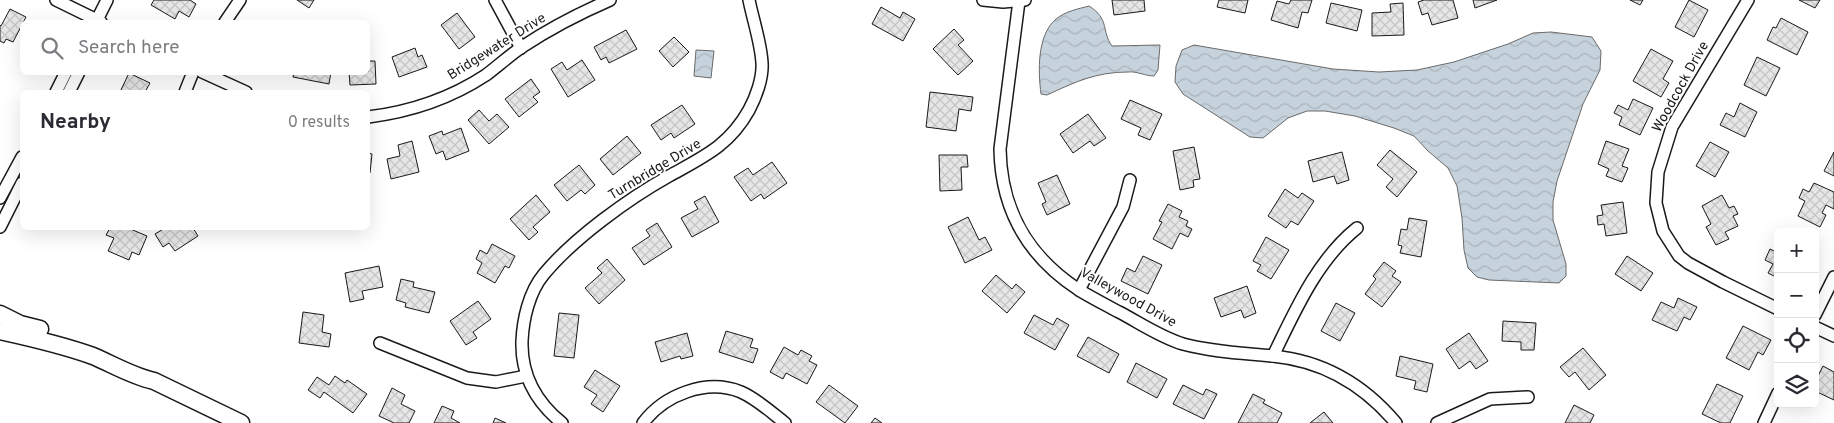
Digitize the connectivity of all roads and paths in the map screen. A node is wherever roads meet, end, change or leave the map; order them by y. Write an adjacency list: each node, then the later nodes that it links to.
1 (56, 0): 10 (street)
2 (107, 0): 11 (street)
3 (240, 0): 12 (street)
4 (495, 0): 13 (street)
5 (610, 0): 13 (street, Bridgewater Drive)
6 (750, 0): 39 (street, Turnbridge Drive)
7 (983, 0): 8 (street)
8 (1022, 0): 30 (street, Valleywood Drive)
9 (1748, 0): 31 (street, Woodcock Drive)
10 (94, 20)
11 (99, 20)
12 (227, 20)
13 (521, 48): 22 (street, Bridgewater Drive)
14 (64, 75): 18 (street)
15 (78, 75): 19 (street)
16 (192, 75): 20 (street)
17 (209, 75): 21 (street)
18 (57, 90)
19 (70, 90)
20 (186, 90)
21 (242, 90)
22 (370, 117)
23 (20, 160): 26 (street)
24 (1130, 180): 30 (street)
25 (20, 187): 27 (street)
26 (0, 198)
27 (0, 227)
28 (1357, 228): 38 (street)
29 (1834, 277): 32 (street)
30 (1079, 290): 38 (street, Valleywood Drive)
31 (1774, 307)
32 (1819, 307)
33 (0, 314): 40 (street)
34 (1819, 329): 36 (street)
35 (0, 331): 40 (street)
36 (1834, 336)
37 (380, 343): 39 (street)
38 (1273, 356): 47 (street, Valleywood Drive)
39 (526, 376): 44 (street, Turnbridge Drive)
40 (154, 381): 43 (street)
41 (1528, 397): 48 (street)
42 (1774, 402): 49 (street)
43 (241, 423)
44 (562, 423)
45 (643, 423): 46 (street)
46 (785, 423)
47 (1396, 423)
48 (1437, 423)
49 (1764, 423)

